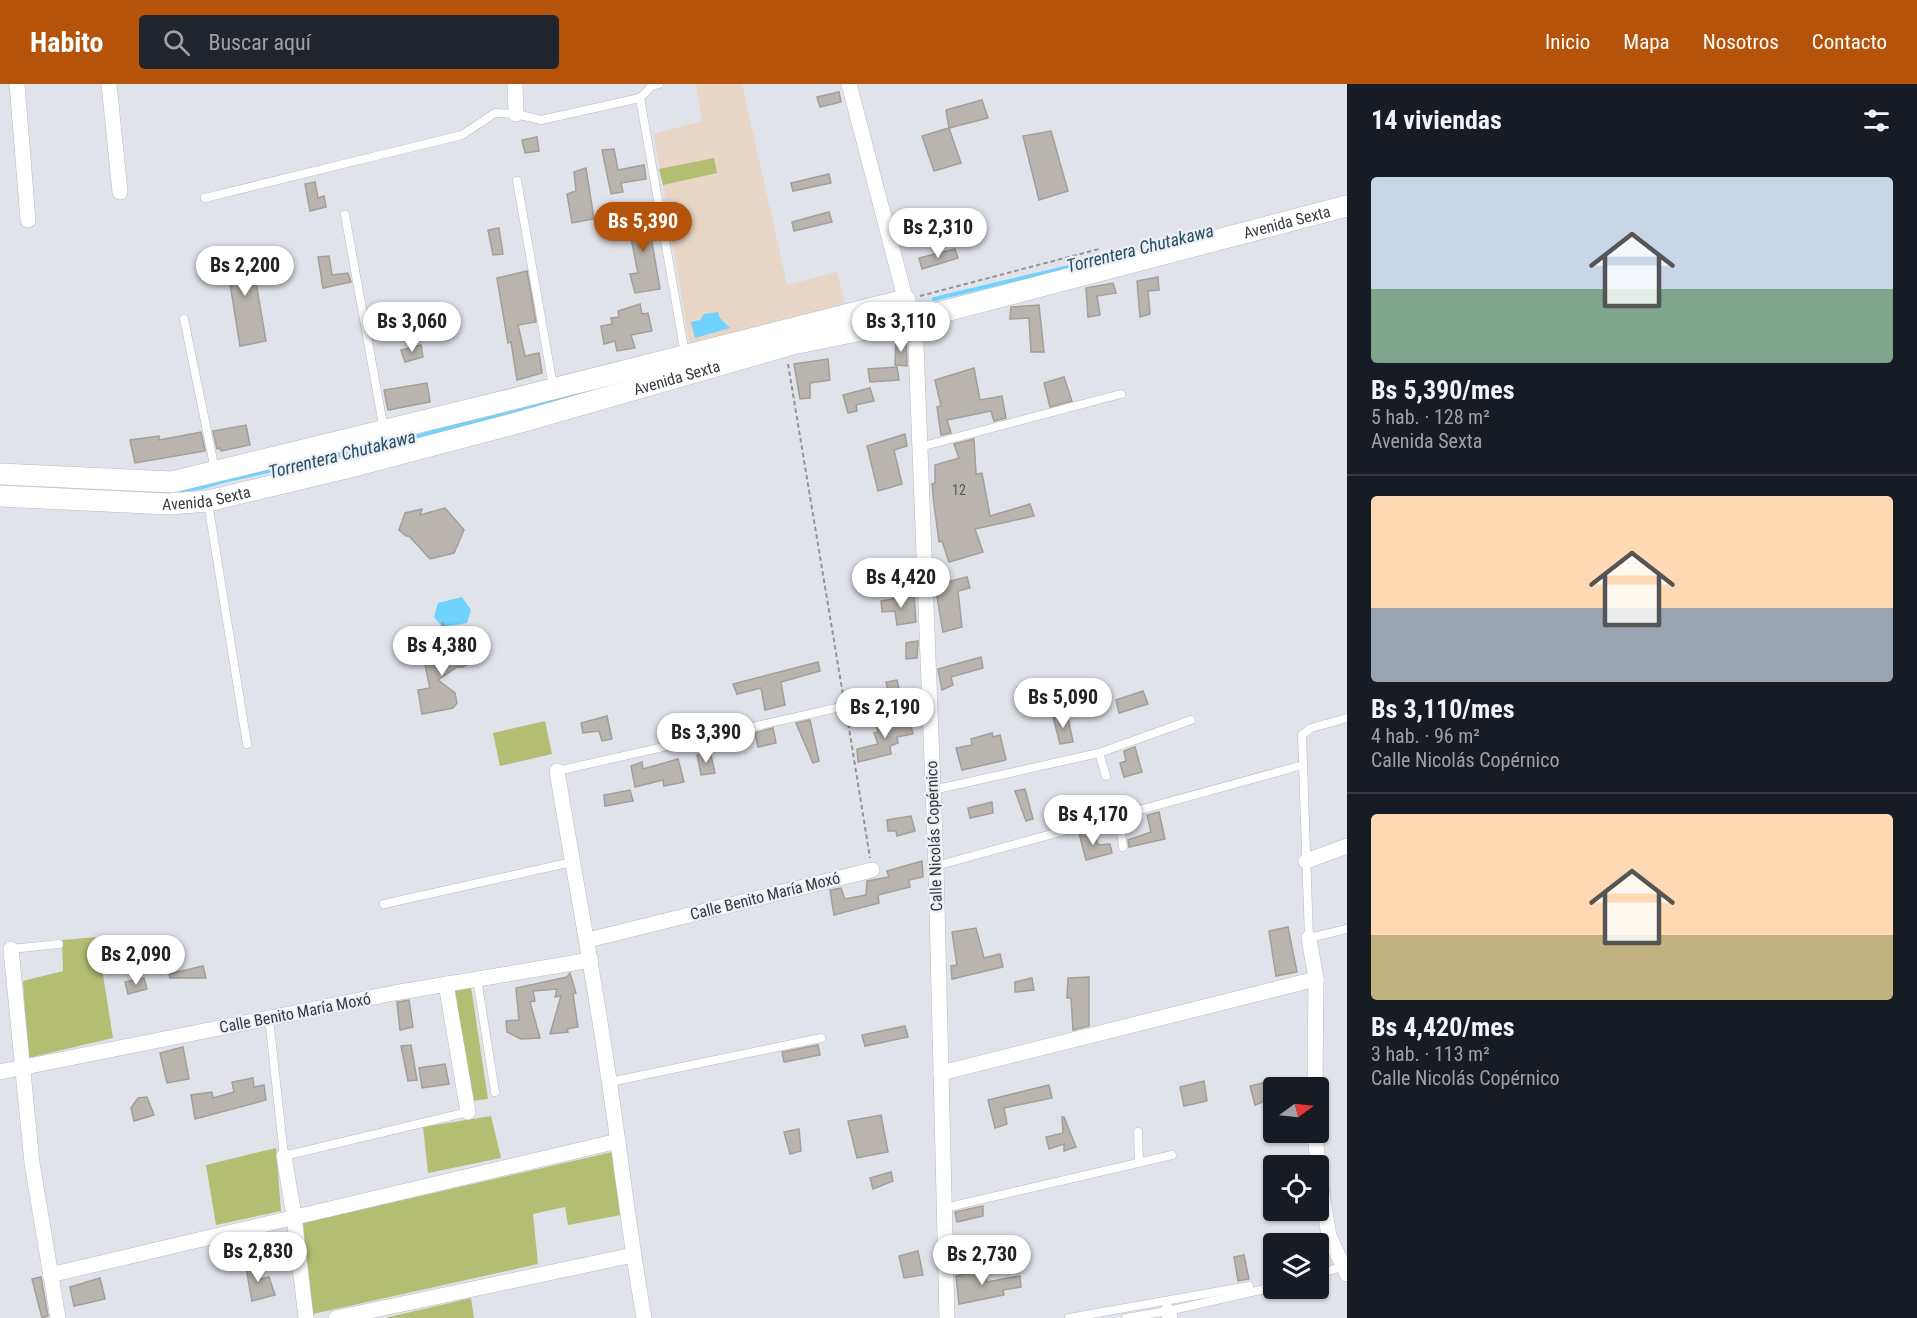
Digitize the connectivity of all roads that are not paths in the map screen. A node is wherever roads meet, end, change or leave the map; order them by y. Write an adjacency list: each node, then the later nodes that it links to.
1 (17, 84): 13 (street)
2 (109, 84): 9 (street)
3 (515, 84): 7 (street)
4 (660, 84): 6 (lane)
5 (849, 84): 14 (street, Calle Nicolás Copérnico)
6 (640, 98): 7 (lane); 16 (lane)
7 (516, 114): 10 (lane)
8 (517, 181): 17 (lane)
9 (120, 192)
10 (205, 198)
11 (1347, 206): 14 (street, Avenida Sexta)
12 (345, 215): 19 (lane)
13 (28, 220)
14 (909, 309): 16 (street, Avenida Sexta); 16 (street, Avenida Sexta); 20 (street, Calle Nicolás Copérnico)
15 (184, 319): 21 (lane)
16 (686, 366): 17 (street, Avenida Sexta); 24 (street, Avenida Sexta)
17 (553, 389): 19 (street, Avenida Sexta)
18 (1121, 394): 20 (lane)
19 (384, 431): 21 (street, Avenida Sexta)
20 (920, 447): 33 (street, Calle Nicolás Copérnico)
21 (215, 472): 22 (street, Avenida Sexta)
22 (0, 474)
23 (0, 496): 24 (street, Avenida Sexta)
24 (208, 501): 28 (lane)
25 (845, 706): 31 (lane)
26 (1347, 718): 30 (lane)
27 (1191, 720): 29 (lane)
28 (247, 744)
29 (1099, 753): 32 (lane); 33 (lane)
30 (1303, 765): 34 (lane); 37 (lane)
31 (557, 771): 38 (street)
32 (1106, 776)
33 (933, 790): 39 (street, Calle Nicolás Copérnico)
34 (1119, 816): 36 (lane); 39 (lane)
35 (1347, 846): 37 (street)
36 (1123, 847)
37 (1306, 861): 43 (lane)
38 (572, 862): 41 (lane); 44 (street)
39 (936, 866): 55 (street, Calle Nicolás Copérnico)
40 (872, 870): 44 (street, Calle Benito María Moxó)
41 (384, 904)
42 (1347, 929): 43 (lane)
43 (1310, 938): 49 (street)
44 (588, 940): 47 (street)
45 (59, 944): 46 (lane)
46 (11, 949): 53 (street)
47 (591, 960): 48 (street, Calle Benito María Moxó); 57 (street)
48 (477, 979): 50 (street, Calle Benito María Moxó); 58 (lane)
49 (1316, 979): 55 (street); 56 (street)
50 (446, 984): 51 (street, Calle Benito María Moxó); 59 (street)
51 (269, 1018): 53 (street, Calle Benito María Moxó); 63 (lane)
52 (821, 1038): 57 (lane)
53 (22, 1069): 54 (street, Calle Benito María Moxó); 71 (street)
54 (0, 1072)
55 (941, 1073): 65 (street, Calle Nicolás Copérnico)
56 (1316, 1077)
57 (610, 1082): 61 (street)
58 (495, 1092)
59 (468, 1112): 63 (lane)
60 (1138, 1132): 64 (lane)
61 (618, 1141): 66 (street); 68 (street)
62 (1172, 1155): 64 (lane)
63 (284, 1156): 66 (street)
64 (1139, 1163): 65 (lane)
65 (945, 1208): 79 (street, Calle Nicolás Copérnico)
66 (294, 1216): 71 (street); 76 (street)
67 (1327, 1221): 69 (street)
68 (633, 1255): 77 (street); 78 (street)
69 (1346, 1270): 70 (lane)
70 (1329, 1272)
71 (50, 1275): 75 (street)
72 (1250, 1286): 80 (lane)
73 (1263, 1290): 74 (lane)
74 (1169, 1315): 81 (lane)
75 (58, 1318)
76 (306, 1318)
77 (336, 1318)
78 (644, 1318)
79 (946, 1318)
80 (1069, 1318)
81 (1126, 1318)

